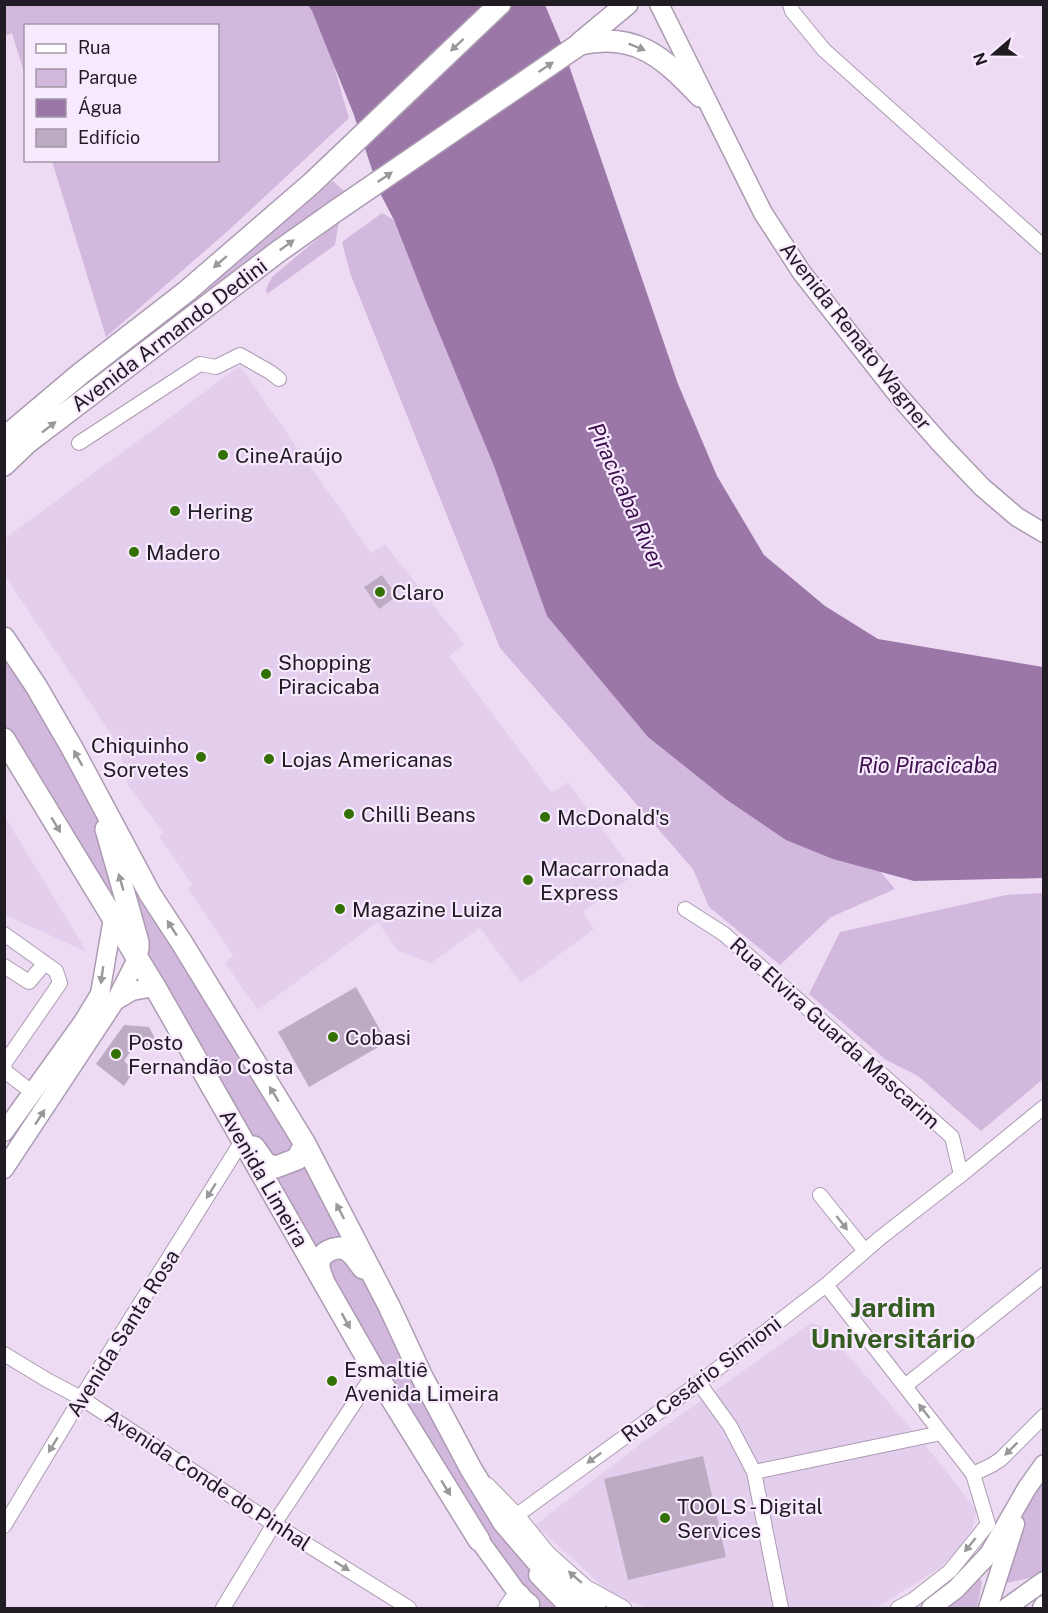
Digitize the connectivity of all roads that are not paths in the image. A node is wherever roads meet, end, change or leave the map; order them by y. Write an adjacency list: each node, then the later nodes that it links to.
1 (500, 4): 10 (highway, Avenida Armando Dedini, one-way to 10)
2 (627, 4): 6 (highway, Avenida Armando Dedini)
3 (647, 4): 7 (main road, Avenida Renato Wagner)
4 (659, 4): 7 (main road, Avenida Renato Wagner)
5 (790, 4): 8 (street)
6 (580, 44): 7 (highway, one-way to 7); 12 (highway, Avenida Armando Dedini, one-way to 6)
7 (704, 101): 13 (main road, Avenida Renato Wagner)
8 (1044, 247)
9 (279, 379): 11 (street)
10 (4, 438)
11 (79, 443)
12 (4, 465)
13 (1044, 533)
14 (4, 638): 16 (highway, one-way to 14)
15 (4, 739): 18 (highway, Avenida Limeira, one-way to 18)
16 (94, 788): 20 (highway, one-way to 16); 31 (highway, one-way to 16)
17 (685, 909): 33 (street, Rua Elvira Guarda Mascarim)
18 (113, 918): 20 (highway, Avenida Limeira); 27 (main road, one-way to 27)
19 (4, 934): 21 (street)
20 (137, 959): 23 (highway, Avenida Limeira); 24 (main road)
21 (45, 963): 22 (street); 25 (street)
22 (4, 966)
23 (155, 987): 24 (main road); 26 (highway, Avenida Limeira)
24 (115, 1001): 32 (main road, one-way to 24)
25 (4, 1065): 27 (street)
26 (213, 1087): 30 (highway, Avenida Limeira); 31 (highway)
27 (33, 1093): 29 (main road)
28 (1044, 1107): 33 (street, Rua Cesário Simioni)
29 (4, 1132)
30 (242, 1141): 37 (highway, Avenida Limeira); 44 (street, Avenida Santa Rosa, one-way to 44)
31 (305, 1144): 39 (highway, one-way to 31)
32 (5, 1166)
33 (961, 1175): 35 (street, Rua Cesário Simioni)
34 (820, 1195): 35 (street, one-way to 35)
35 (864, 1251): 38 (street, Rua Cesário Simioni)
36 (1044, 1275): 43 (street)
37 (323, 1281): 39 (highway); 41 (highway, Avenida Limeira, one-way to 41)
38 (826, 1285): 42 (street, Rua Cesário Simioni); 43 (street)
39 (388, 1306): 51 (highway)
40 (4, 1354): 44 (street, Avenida Conde do Pinhal)
41 (375, 1372): 52 (street); 54 (highway, Avenida Limeira, one-way to 54)
42 (699, 1383): 48 (street); 51 (street, Rua Cesário Simioni, one-way to 51)
43 (905, 1386): 46 (street, one-way to 43)
44 (81, 1398): 52 (street, Avenida Conde do Pinhal); 53 (street, Avenida Santa Rosa, one-way to 53)
45 (1044, 1416): 49 (street, one-way to 49)
46 (941, 1433): 48 (street); 49 (street)
47 (1044, 1464): 50 (main road)
48 (754, 1472): 63 (street)
49 (973, 1474): 64 (street, one-way to 64)
50 (1027, 1488): 65 (main road); 66 (main road)
51 (510, 1519): 60 (main road); 61 (highway); 62 (street, one-way to 51)
52 (274, 1524): 58 (street); 59 (street, Avenida Conde do Pinhal, one-way to 59)
53 (4, 1526)
54 (478, 1540): 56 (main road, Avenida Limeira)
55 (1044, 1581): 57 (main road)
56 (520, 1602)
57 (1009, 1607)
58 (223, 1608)
59 (410, 1608)
60 (570, 1608)
61 (594, 1608)
62 (624, 1608)
63 (781, 1608)
64 (898, 1608)
65 (931, 1608)
66 (988, 1608)

